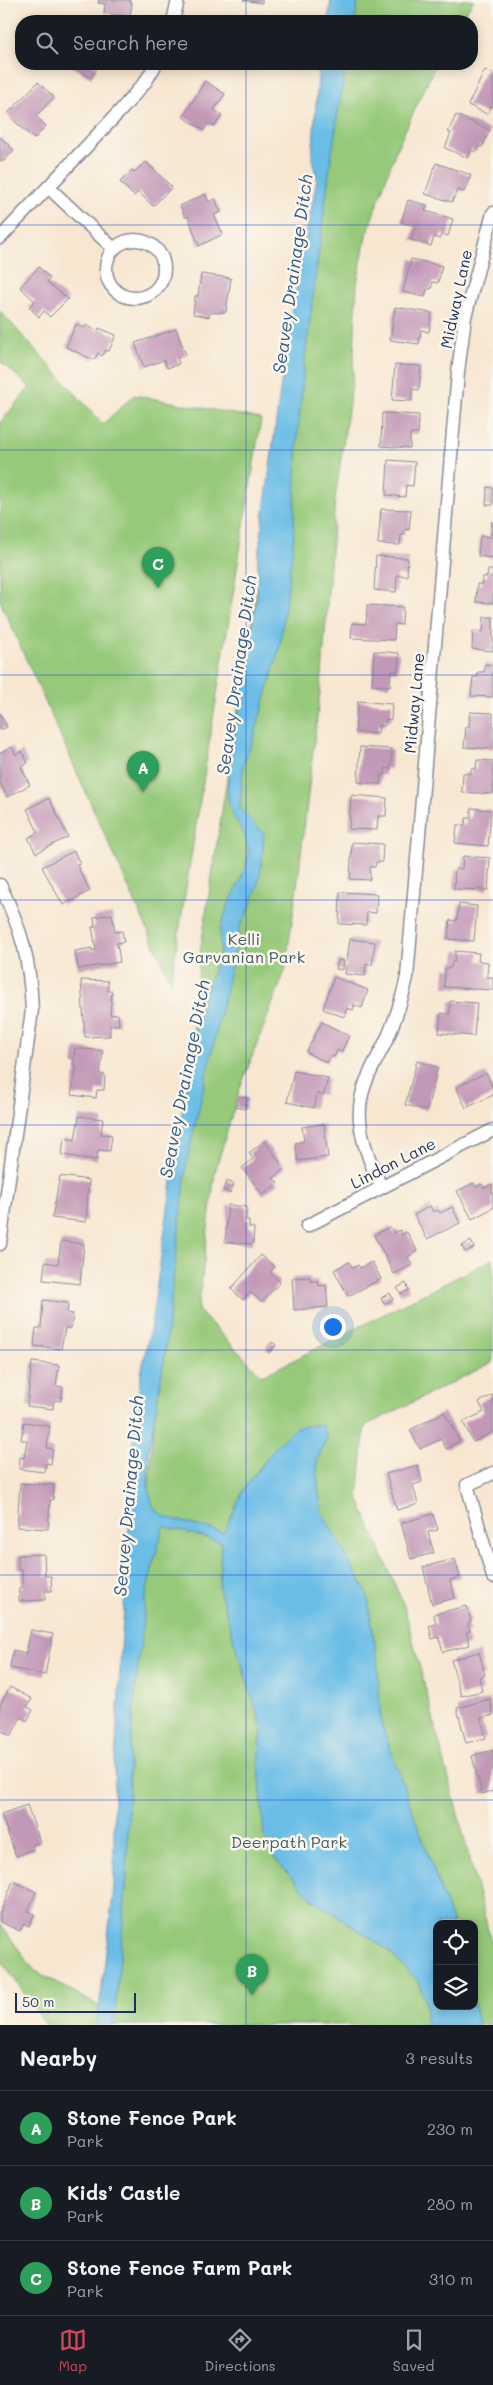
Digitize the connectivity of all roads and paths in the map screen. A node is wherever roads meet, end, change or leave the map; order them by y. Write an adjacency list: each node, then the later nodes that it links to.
1 (178, 0): 2 (street)
2 (174, 15)
3 (152, 70): 4 (street)
4 (48, 187): 6 (street); 7 (street)
5 (493, 213): 10 (street, Midway Lane)
6 (0, 238)
7 (114, 249): 7 (street)
8 (0, 885): 12 (street)
9 (493, 1130): 10 (street, Lindon Lane)
10 (380, 1187): 11 (street, Lindon Lane)
11 (308, 1226)
12 (0, 1244)
13 (493, 1473): 14 (street)
14 (493, 1577)

